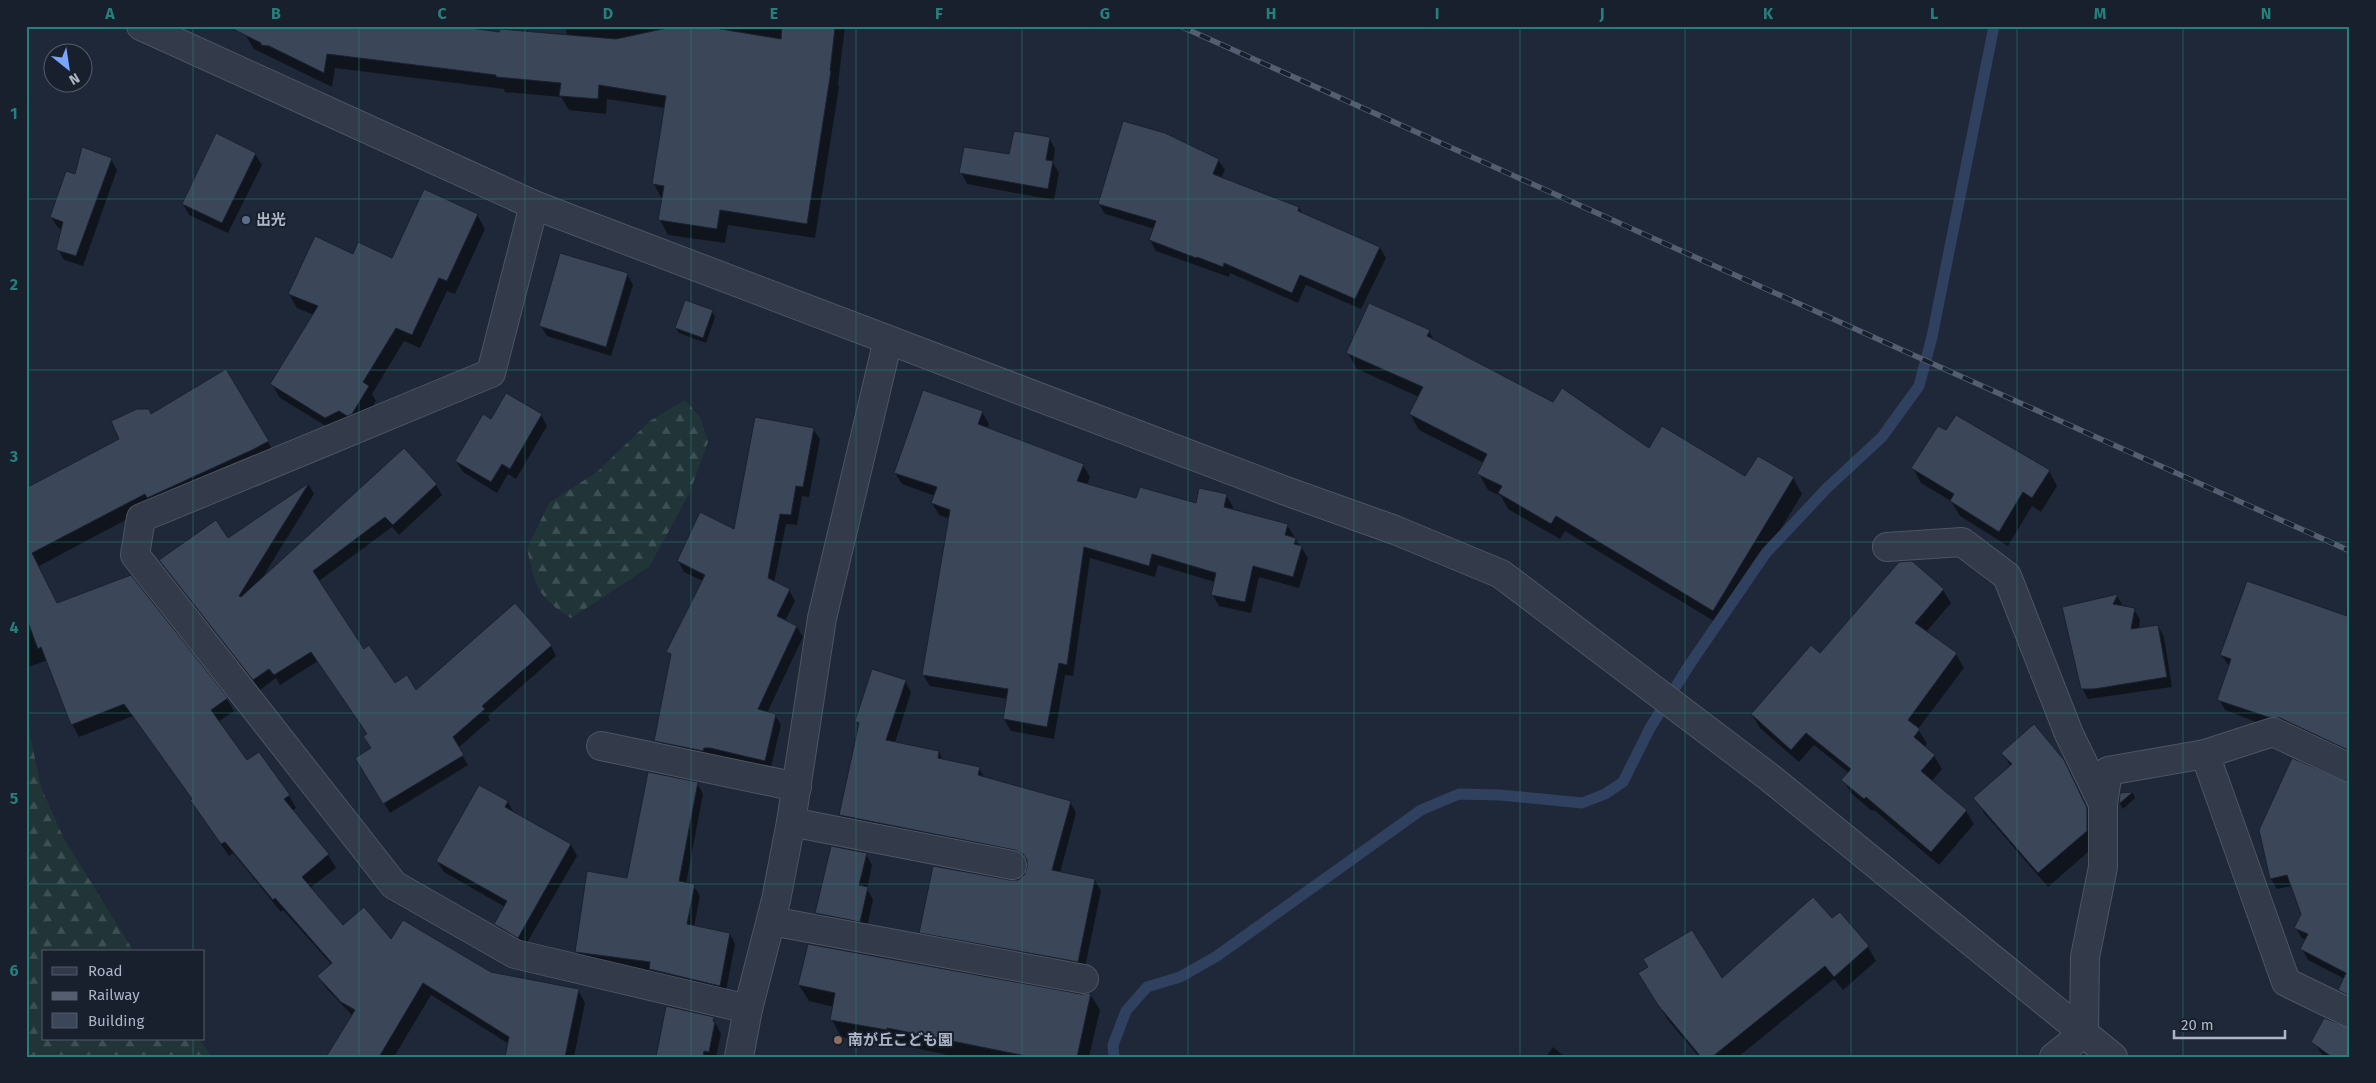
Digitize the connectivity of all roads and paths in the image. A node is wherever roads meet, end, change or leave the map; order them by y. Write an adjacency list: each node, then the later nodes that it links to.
1 (140, 26): 2 (street)
2 (534, 205): 3 (street); 14 (street)
3 (888, 340): 8 (street); 16 (street)
4 (1887, 547): 9 (street)
5 (601, 746): 8 (street)
6 (2205, 754): 7 (street); 9 (street); 15 (street)
7 (2350, 768)
8 (797, 787): 10 (street)
9 (2103, 804): 16 (street)
10 (792, 822): 11 (street); 12 (street)
11 (1012, 864)
12 (770, 921): 13 (street); 14 (street)
13 (1084, 979)
14 (748, 1009): 17 (street)
15 (2350, 1013)
16 (2084, 1034): 18 (street); 19 (street)
17 (738, 1057)
18 (2054, 1057)
19 (2113, 1057)

